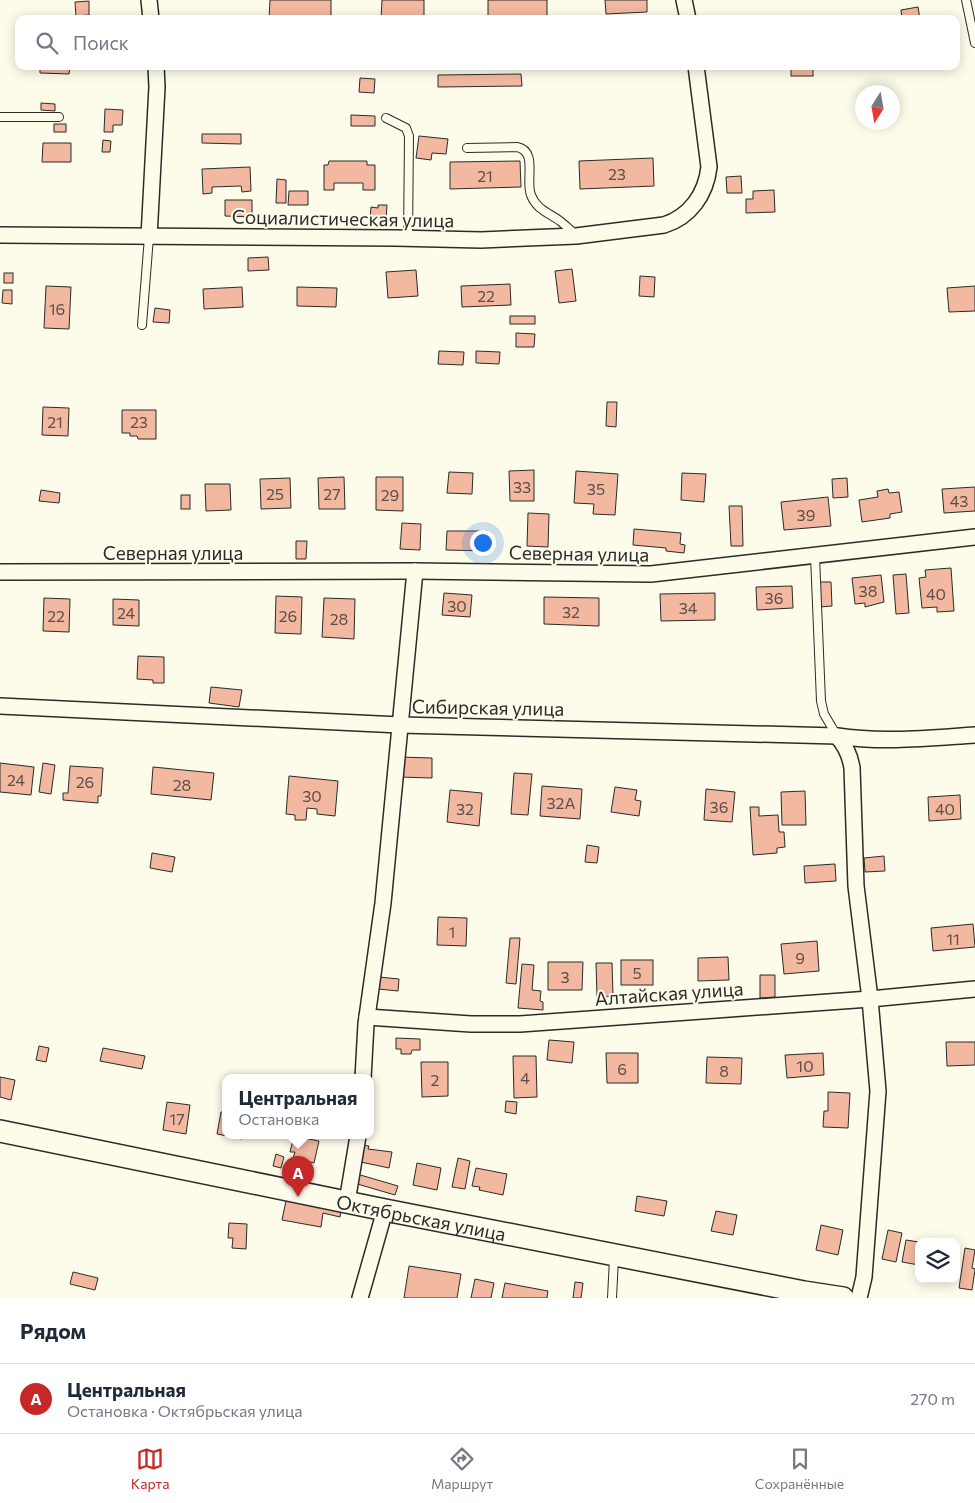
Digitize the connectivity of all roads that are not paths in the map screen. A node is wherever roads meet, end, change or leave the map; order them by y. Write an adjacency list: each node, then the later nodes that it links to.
1 (148, 0): 4 (street)
2 (684, 0): 5 (street)
3 (966, 0): 6 (lane)
4 (150, 15)
5 (687, 15)
6 (975, 43)
7 (156, 70): 15 (street)
8 (697, 70): 14 (street, Социалистическая улица)
9 (0, 117): 10 (lane)
10 (58, 117)
11 (386, 118): 16 (lane)
12 (467, 148): 14 (lane)
13 (0, 235): 15 (street, Социалистическая улица)
14 (576, 236): 16 (street, Социалистическая улица)
15 (149, 237): 16 (street, Социалистическая улица); 17 (lane)
16 (408, 238)
17 (142, 325)
18 (975, 537): 19 (street, Северная улица)
19 (815, 556): 20 (street, Северная улица); 25 (lane)
20 (414, 571): 21 (street, Северная улица); 23 (street)
21 (0, 572)
22 (0, 706): 23 (street, Сибирская улица)
23 (400, 725): 25 (street, Сибирская улица); 28 (street)
24 (975, 735): 25 (street, Сибирская улица)
25 (837, 736): 27 (street)
26 (975, 989): 27 (street, Алтайская улица)
27 (870, 999): 28 (street, Алтайская улица); 39 (street)
28 (366, 1017): 29 (street)
29 (363, 1074)
30 (0, 1131): 32 (street, Октябрьская улица)
31 (358, 1139): 32 (street)
32 (347, 1202): 33 (street, Октябрьская улица)
33 (385, 1210): 34 (street, Октябрьская улица); 36 (street)
34 (614, 1255): 35 (street, Октябрьская улица); 37 (lane)
35 (803, 1295): 38 (street, Октябрьская улица)
36 (360, 1298)
37 (612, 1298)
38 (843, 1298)
39 (859, 1298)

